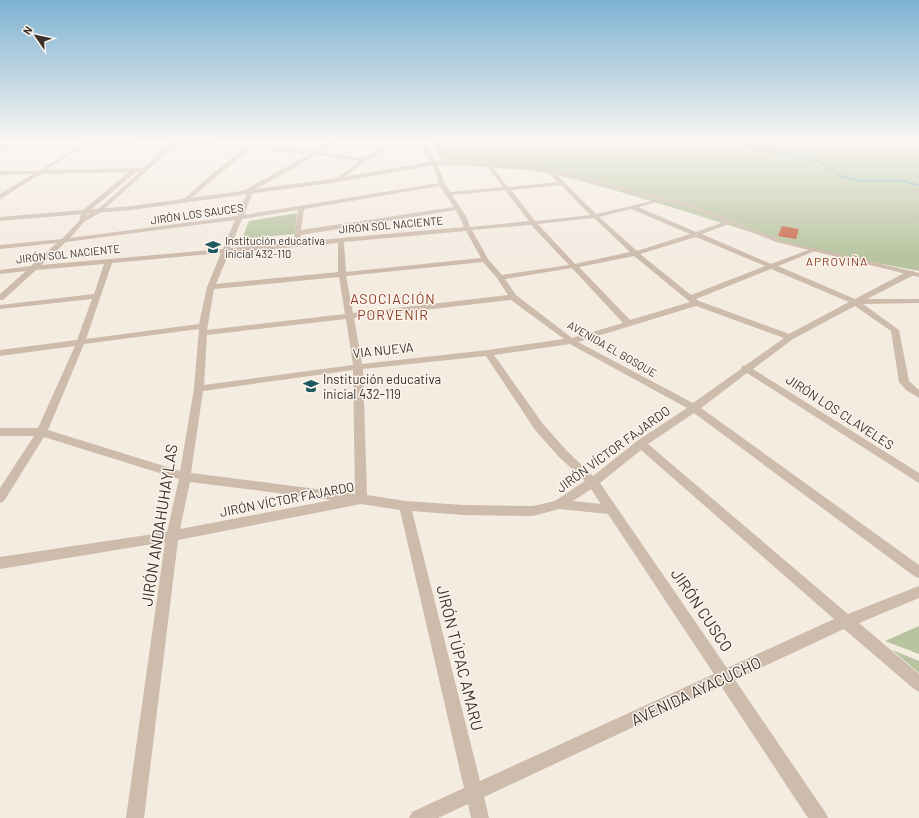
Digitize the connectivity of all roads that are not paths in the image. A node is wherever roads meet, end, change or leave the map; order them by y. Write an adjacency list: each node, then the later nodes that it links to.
1 (28, 180): 17 (street)
2 (122, 180): 24 (street)
3 (133, 180): 23 (street)
4 (208, 180): 19 (street)
5 (266, 180): 15 (street, JIRÓN LOS SAUCES)
6 (337, 180): 14 (street)
7 (441, 180): 12 (street, AVENIDA EL BOSQUE)
8 (500, 180): 13 (street)
9 (560, 180): 11 (street)
10 (589, 180): 18 (street)
11 (563, 183): 13 (street); 25 (street)
12 (442, 184): 16 (street, AVENIDA EL BOSQUE); 22 (street, JIRÓN LOS SAUCES)
13 (506, 189): 16 (street); 30 (street)
14 (250, 192): 15 (street); 26 (street, JIRÓN ANDAHUHAYLAS)
15 (241, 194): 19 (street)
16 (449, 194): 21 (street, AVENIDA EL BOSQUE)
17 (0, 197)
18 (662, 199): 20 (street, JIRÓN SOL NACIENTE); 29 (street)
19 (185, 201): 23 (street)
20 (632, 207): 25 (street, JIRÓN SOL NACIENTE); 33 (street)
21 (457, 208): 31 (street, AVENIDA EL BOSQUE); 32 (street)
22 (301, 209): 26 (street, JIRÓN LOS SAUCES); 32 (street)
23 (99, 211): 24 (street); 28 (street)
24 (84, 212): 27 (street); 28 (street)
25 (595, 216): 30 (street, JIRÓN SOL NACIENTE); 40 (street)
26 (240, 218): 35 (street, JIRÓN LOS SAUCES); 37 (street, JIRÓN ANDAHUHAYLAS)
27 (0, 219)
28 (82, 221): 35 (street)
29 (729, 222): 33 (street); 39 (street)
30 (533, 223): 31 (street, JIRÓN SOL NACIENTE); 43 (street)
31 (468, 229): 34 (street, JIRÓN SOL NACIENTE); 41 (street, AVENIDA EL BOSQUE)
32 (298, 234): 36 (street)
33 (697, 234): 40 (street); 44 (street)
34 (341, 240): 36 (street, JIRÓN SOL NACIENTE); 48 (street)
35 (64, 241): 38 (street, JIRÓN LOS SAUCES); 45 (street)
36 (295, 245): 37 (street, JIRÓN SOL NACIENTE)
37 (228, 246): 42 (street, JIRÓN SOL NACIENTE); 51 (street, JIRÓN ANDAHUHAYLAS)
38 (0, 247)
39 (813, 250): 44 (street, VIA NUEVA); 47 (street)
40 (635, 253): 43 (street); 55 (street)
41 (485, 260): 48 (street); 50 (street, AVENIDA EL BOSQUE)
42 (109, 261): 45 (street, JIRÓN SOL NACIENTE); 52 (street)
43 (574, 265): 50 (street); 60 (street)
44 (772, 267): 55 (street, VIA NUEVA); 57 (street)
45 (35, 268): 46 (street, JIRÓN SOL NACIENTE); 54 (street)
46 (0, 272)
47 (911, 273): 49 (street); 57 (street, JIRÓN VÍCTOR FAJARDO)
48 (342, 274): 51 (street); 59 (street)
49 (919, 275)
50 (500, 277): 53 (street, AVENIDA EL BOSQUE)
51 (211, 287): 61 (street, JIRÓN ANDAHUHAYLAS)
52 (96, 296): 58 (street); 64 (street)
53 (512, 297): 59 (street); 63 (street, AVENIDA EL BOSQUE)
54 (0, 298)
55 (694, 301): 60 (street, VIA NUEVA); 62 (street)
56 (919, 301): 57 (street)
57 (855, 302): 62 (street, JIRÓN VÍCTOR FAJARDO); 70 (street)
58 (0, 307)
59 (349, 316): 61 (street); 67 (street)
60 (628, 323): 63 (street, VIA NUEVA)
61 (203, 329): 64 (street); 69 (street, JIRÓN ANDAHUHAYLAS)
62 (790, 337): 68 (street, JIRÓN VÍCTOR FAJARDO)
63 (571, 341): 66 (street, VIA NUEVA); 71 (street, AVENIDA EL BOSQUE)
64 (81, 342): 65 (street); 73 (street)
65 (0, 353)
66 (488, 353): 67 (street, VIA NUEVA); 77 (street, JIRÓN CUSCO)
67 (358, 367): 69 (street, VIA NUEVA); 79 (street)
68 (745, 368): 71 (street, JIRÓN VÍCTOR FAJARDO); 76 (street, JIRÓN LOS CLAVELES)
69 (199, 389): 75 (street, JIRÓN ANDAHUHAYLAS)
70 (919, 395)
71 (694, 408): 74 (street, JIRÓN VÍCTOR FAJARDO); 85 (street, AVENIDA EL BOSQUE)
72 (0, 432): 73 (street)
73 (42, 432): 75 (street); 78 (street)
74 (641, 444): 77 (street, JIRÓN VÍCTOR FAJARDO); 87 (street)
75 (185, 477): 79 (street); 83 (street, JIRÓN ANDAHUHAYLAS)
76 (919, 479)
77 (593, 482): 80 (street, JIRÓN VÍCTOR FAJARDO); 82 (street, JIRÓN CUSCO)
78 (0, 498)
79 (361, 499): 81 (street, JIRÓN VÍCTOR FAJARDO); 83 (street, JIRÓN VÍCTOR FAJARDO)
80 (559, 504): 81 (street, JIRÓN VÍCTOR FAJARDO); 82 (street)
81 (405, 506): 90 (street, JIRÓN TÚPAC AMARU)
82 (613, 510): 88 (street, JIRÓN CUSCO)
83 (172, 536): 84 (street, JIRÓN VÍCTOR FAJARDO); 91 (street, JIRÓN ANDAHUHAYLAS)
84 (0, 563)
85 (919, 572)
86 (919, 592): 87 (street, AVENIDA AYACUCHO)
87 (846, 622): 88 (street, AVENIDA AYACUCHO); 89 (street)
88 (726, 677): 90 (street, AVENIDA AYACUCHO); 94 (street, JIRÓN CUSCO)
89 (919, 684)
90 (474, 792): 92 (street, AVENIDA AYACUCHO); 93 (street, JIRÓN TÚPAC AMARU)
91 (135, 818)
92 (418, 818)
93 (480, 818)
94 (819, 818)

